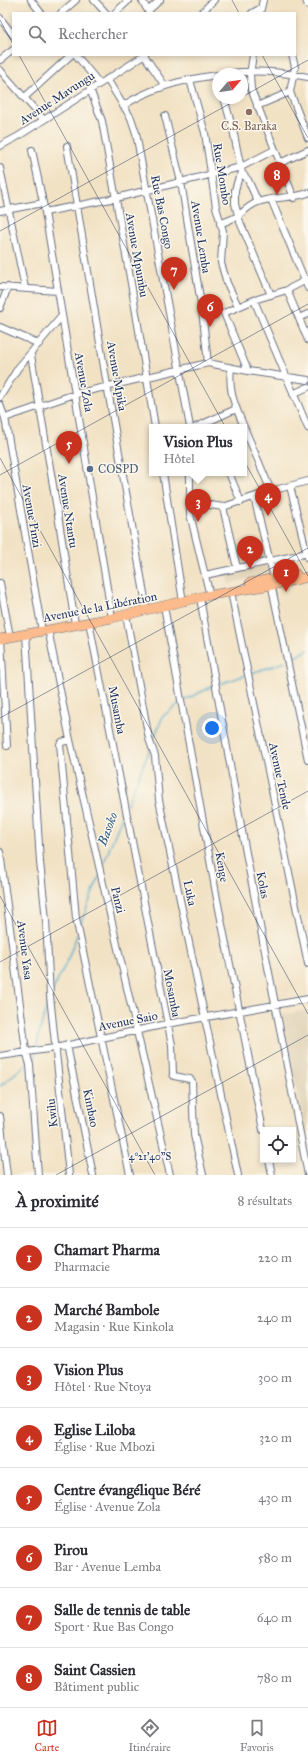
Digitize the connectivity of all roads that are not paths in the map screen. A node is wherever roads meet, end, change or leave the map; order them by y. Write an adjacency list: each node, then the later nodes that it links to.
1 (31, 0): 12 (street)
2 (76, 0): 13 (street)
3 (94, 0): 14 (street)
4 (129, 0): 15 (street)
5 (142, 0): 16 (street)
6 (160, 0): 16 (street)
7 (214, 0): 17 (street)
8 (263, 0): 11 (street)
9 (306, 0): 10 (street)
10 (308, 6)
11 (261, 10)
12 (40, 12)
13 (62, 12)
14 (105, 12)
15 (116, 12)
16 (149, 12)
17 (202, 12)
18 (0, 18): 19 (street)
19 (12, 34)
20 (12, 51): 27 (street)
21 (70, 56): 39 (street)
22 (77, 56): 35 (street)
23 (143, 56): 32 (street, Avenue Mavungu)
24 (146, 56): 36 (street)
25 (253, 56): 29 (street)
26 (292, 56): 30 (street)
27 (0, 60)
28 (0, 70): 39 (street)
29 (250, 70): 30 (street); 42 (street)
30 (295, 74): 31 (street); 38 (street)
31 (308, 76)
32 (107, 78): 35 (street, Avenue Mavungu); 41 (street, Rue Bas Congo)
33 (212, 78): 34 (street)
34 (190, 80): 36 (street); 54 (street, Rue Mombo)
35 (100, 83): 37 (street, Avenue Mavungu)
36 (165, 86): 41 (street)
37 (90, 88): 44 (street, Avenue Mavungu); 58 (street, Avenue Mpumbu)
38 (290, 92): 42 (street); 45 (street)
39 (25, 97): 44 (street)
40 (226, 104): 53 (street)
41 (123, 106): 56 (street, Rue Bas Congo)
42 (257, 106): 49 (street)
43 (165, 116): 55 (street, Avenue Lemba)
44 (43, 120): 46 (street, Avenue Mavungu)
45 (308, 138)
46 (0, 146)
47 (67, 146): 63 (street, Avenue Mpika)
48 (32, 150): 62 (street, Avenue Zola)
49 (274, 150): 51 (street); 53 (street)
50 (308, 150): 51 (street)
51 (280, 163): 59 (street)
52 (0, 168): 64 (street)
53 (242, 170): 54 (street); 61 (street); 67 (street)
54 (211, 175): 55 (street); 68 (street, Rue Mombo)
55 (181, 182): 56 (street); 87 (street, Avenue Lemba)
56 (146, 191): 58 (street); 89 (street, Rue Bas Congo)
57 (308, 193): 59 (street)
58 (116, 198): 63 (street); 92 (street, Avenue Mpumbu)
59 (294, 198): 60 (street)
60 (271, 199): 61 (street); 69 (street)
61 (258, 202): 67 (street)
62 (43, 203): 64 (street); 66 (street, Avenue Zola)
63 (78, 206): 66 (street); 94 (street, Avenue Mpika)
64 (8, 208): 65 (street); 72 (street)
65 (0, 210)
66 (45, 212): 75 (street, Avenue Zola)
67 (238, 216): 68 (street); 76 (street)
68 (220, 224): 78 (street, Rue Mombo)
69 (306, 279): 73 (street); 74 (street)
70 (0, 287): 71 (street)
71 (8, 287): 72 (street); 79 (street)
72 (25, 288): 75 (street)
73 (308, 288)
74 (287, 290): 76 (street); 82 (street)
75 (58, 291): 81 (street, Avenue Zola)
76 (271, 295): 77 (street)
77 (254, 300): 78 (street); 91 (street)
78 (238, 306): 90 (street)
79 (0, 308)
80 (308, 314): 82 (street)
81 (61, 317): 85 (street); 96 (street, Avenue Zola)
82 (299, 318): 84 (street)
83 (0, 326): 85 (street)
84 (308, 340)
85 (39, 344): 86 (street)
86 (31, 355): 98 (street); 100 (street, Avenue Ntantu)
87 (208, 363): 88 (street); 89 (street)
88 (231, 368): 90 (street); 101 (street)
89 (179, 369): 92 (street); 104 (street, Rue Bas Congo)
90 (248, 371): 91 (street)
91 (285, 376): 93 (street); 97 (street)
92 (146, 377): 94 (street); 103 (street, Avenue Mpumbu)
93 (308, 380)
94 (107, 385): 96 (street); 131 (street, Avenue Mpika)
95 (308, 387): 97 (street)
96 (75, 394): 100 (street); 133 (street, Avenue Zola)
97 (293, 394): 107 (street)
98 (0, 397)
99 (0, 405): 102 (street, Avenue Pinzi)
100 (39, 405): 102 (street); 135 (street, Avenue Ntantu)
101 (236, 409): 105 (street); 106 (street)
102 (4, 418): 136 (street, Avenue Pinzi)
103 (154, 424)
104 (189, 424)
105 (212, 424)
106 (243, 424)
107 (308, 428)
108 (247, 434): 114 (street)
109 (162, 476): 129 (street)
110 (190, 476): 116 (street)
111 (230, 476): 117 (street)
112 (308, 481): 113 (street)
113 (290, 486): 114 (street); 119 (street)
114 (271, 491): 115 (street)
115 (254, 497): 117 (street); 120 (street)
116 (191, 502): 118 (street); 123 (street, Kolas)
117 (241, 502): 118 (street)
118 (223, 507): 121 (street)
119 (308, 554): 120 (street)
120 (270, 562): 121 (street); 125 (street)
121 (237, 568): 123 (street)
122 (308, 571): 125 (highway, Avenue de la Libération)
123 (205, 576): 128 (street, Kolas)
124 (308, 577): 125 (highway, Avenue de la Libération)
125 (272, 581): 127 (highway, Avenue de la Libération); 128 (highway, Avenue de la Libération); 141 (street)
126 (0, 583): 138 (street)
127 (231, 592): 128 (highway, Avenue de la Libération); 144 (street, Avenue Tende)
128 (206, 596): 129 (highway, Avenue de la Libération); 146 (street, Kolas)
129 (183, 602): 130 (highway, Avenue de la Libération)
130 (164, 606): 131 (highway, Avenue de la Libération); 147 (street, Kenge)
131 (147, 610): 132 (highway, Avenue de la Libération)
132 (126, 615): 133 (highway, Avenue de la Libération); 148 (street, Luka)
133 (112, 618): 134 (highway, Avenue de la Libération)
134 (89, 622): 135 (highway, Avenue de la Libération); 142 (street, Musamba)
135 (75, 624): 136 (highway, Avenue de la Libération)
136 (45, 630): 137 (highway, Avenue de la Libération); 139 (street, Panzi)
137 (26, 634): 138 (highway, Avenue de la Libération); 153 (street, Kwilu)
138 (4, 638): 140 (street)
139 (70, 740): 150 (street, Panzi); 151 (street)
140 (7, 746)
141 (308, 760)
142 (125, 803): 149 (street, Mosamba)
143 (0, 852): 154 (street, Avenue Yasa)
144 (308, 964)
145 (308, 998): 146 (street, Avenue Saio)
146 (275, 1005): 147 (street, Avenue Saio); 168 (street, Kolas)
147 (240, 1012): 148 (street, Avenue Saio); 157 (street, Kenge)
148 (205, 1018): 149 (street, Avenue Saio); 166 (street, Luka)
149 (167, 1024): 150 (street, Avenue Saio); 165 (street, Mosamba)
150 (138, 1031): 151 (street, Avenue Saio); 164 (street, Panzi)
151 (101, 1038): 152 (street, Avenue Saio); 163 (street)
152 (67, 1045): 153 (street, Avenue Saio); 162 (street, Kimbao)
153 (55, 1048): 154 (street, Avenue Saio); 161 (street, Kwilu)
154 (29, 1053): 155 (street, Avenue Saio); 160 (street, Avenue Yasa)
155 (0, 1056)
156 (0, 1116): 159 (street)
157 (262, 1127)
158 (270, 1163): 167 (street)
159 (8, 1175)
160 (38, 1175)
161 (69, 1175)
162 (93, 1175)
163 (130, 1175)
164 (170, 1175)
165 (203, 1175)
166 (238, 1175)
167 (272, 1175)
168 (307, 1175)

